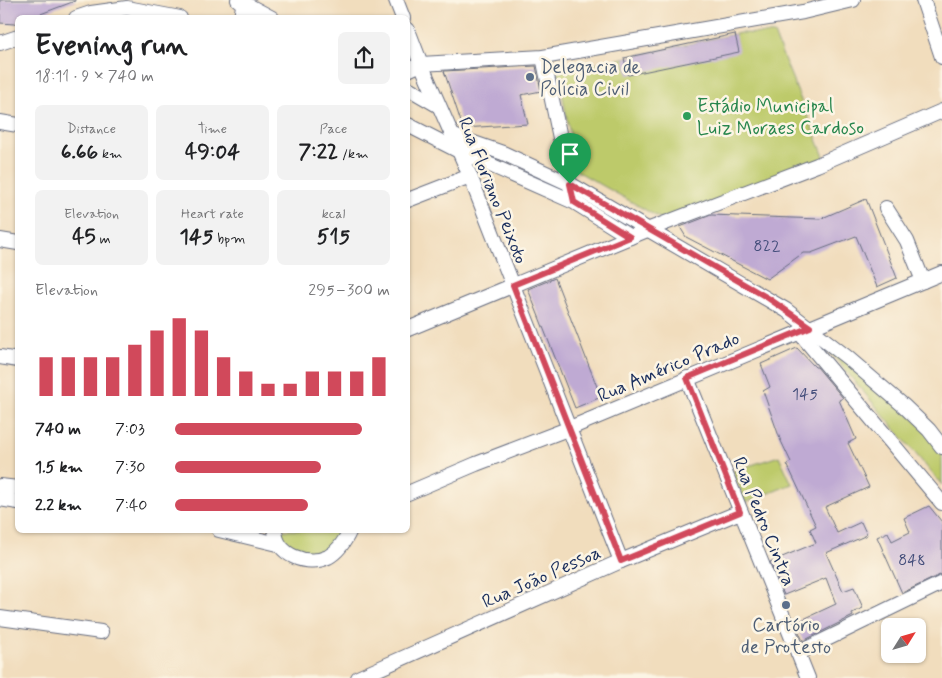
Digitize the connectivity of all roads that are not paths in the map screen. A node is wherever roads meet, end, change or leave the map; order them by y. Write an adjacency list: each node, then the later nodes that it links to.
1 (396, 0): 11 (street)
2 (853, 0): 6 (street)
3 (923, 0): 16 (street)
4 (242, 1): 9 (street); 10 (street)
5 (128, 4): 7 (street); 8 (street)
6 (802, 6): 15 (street)
7 (85, 15)
8 (169, 15)
9 (241, 15)
10 (267, 15)
11 (401, 15)
12 (410, 35): 17 (street, Rua Floriano Peixoto)
13 (15, 38): 14 (street)
14 (0, 43)
15 (543, 57): 17 (street); 28 (street)
16 (942, 57)
17 (421, 64): 18 (street); 20 (street, Rua Floriano Peixoto)
18 (410, 69)
19 (410, 89): 20 (street)
20 (439, 106): 25 (street, Rua Floriano Peixoto)
21 (942, 111): 32 (street)
22 (0, 122): 23 (street)
23 (15, 124)
24 (410, 125): 26 (street)
25 (454, 136): 26 (street, Rua Floriano Peixoto); 28 (street)
26 (461, 152): 27 (street, Rua Floriano Peixoto); 30 (street)
27 (470, 176): 29 (street); 38 (street, Rua Floriano Peixoto)
28 (570, 184): 30 (street); 32 (street)
29 (410, 199)
30 (574, 202): 33 (street)
31 (886, 208): 37 (street)
32 (647, 230): 33 (street); 40 (street)
33 (630, 237): 38 (street)
34 (0, 240): 35 (street)
35 (15, 242)
36 (942, 273): 37 (street, Rua Américo Prado)
37 (922, 281): 40 (street, Rua Américo Prado)
38 (513, 285): 39 (street); 44 (street, Rua Floriano Peixoto)
39 (410, 328)
40 (805, 330): 43 (street, Rua Américo Prado); 45 (street); 51 (street)
41 (0, 357): 42 (street)
42 (15, 360)
43 (687, 378): 44 (street, Rua Américo Prado); 52 (street, Rua Pedro Cintra)
44 (570, 428): 48 (street, Rua Américo Prado); 56 (street, Rua Floriano Peixoto)
45 (942, 447)
46 (0, 486): 47 (street)
47 (15, 488)
48 (410, 492)
49 (0, 499): 50 (street)
50 (15, 502)
51 (942, 503)
52 (740, 512): 56 (street, Rua João Pessoa); 60 (street, Rua Pedro Cintra)
53 (243, 533): 55 (street)
54 (348, 533): 55 (street)
55 (276, 537)
56 (621, 561): 61 (street, Rua João Pessoa)
57 (942, 583): 60 (street)
58 (0, 618): 59 (street)
59 (102, 632)
60 (798, 653): 62 (street, Rua Pedro Cintra)
61 (358, 678)
62 (808, 678)

